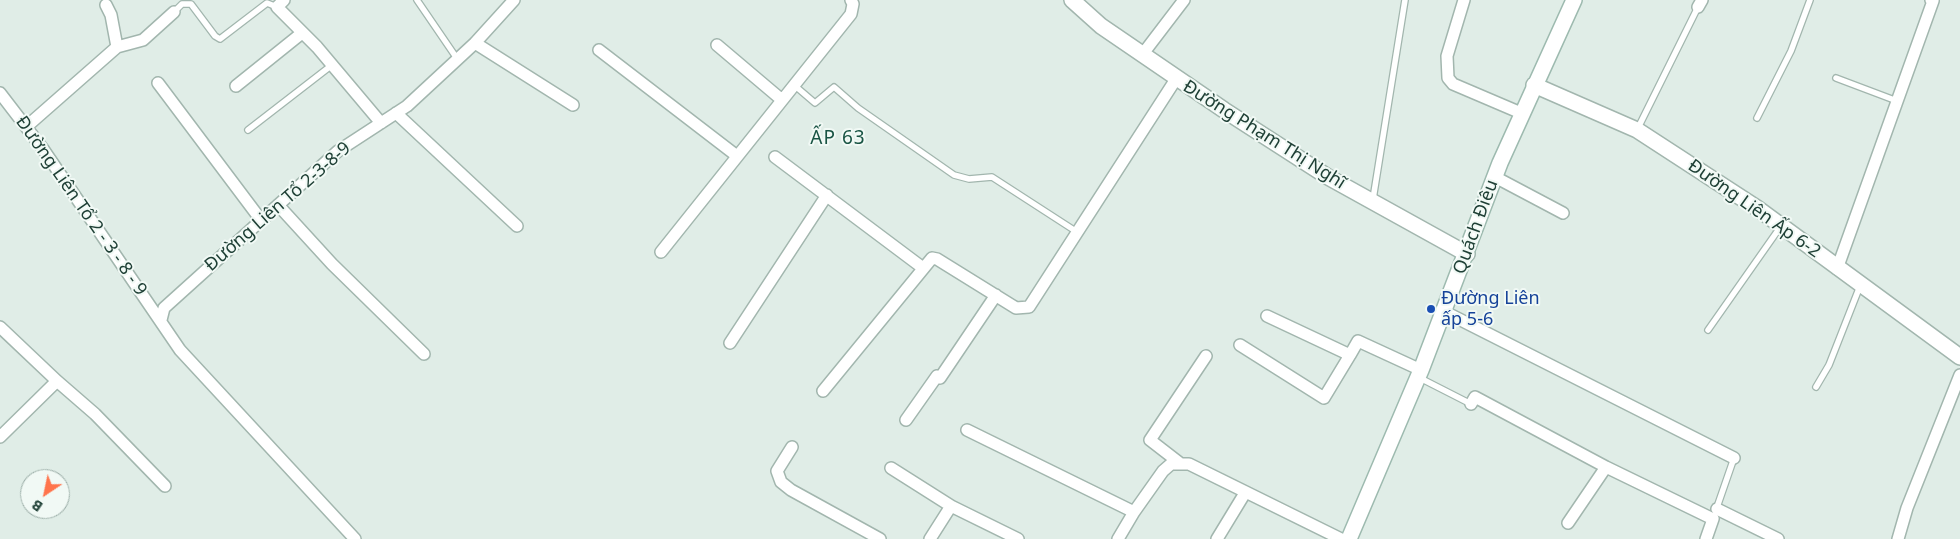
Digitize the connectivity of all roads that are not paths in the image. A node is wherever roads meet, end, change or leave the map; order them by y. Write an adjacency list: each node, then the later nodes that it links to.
1 (417, 0): 21 (lane)
2 (514, 0): 16 (street, Đường Liên Tổ 2-3-8-9)
3 (851, 0): 26 (street)
4 (1072, 0): 20 (street, Đường Phạm Thị Nghĩ)
5 (1184, 0): 20 (street)
6 (1405, 0): 44 (lane)
7 (1464, 0): 34 (street)
8 (1574, 0): 27 (street, Quách Điêu)
9 (1810, 0): 35 (lane)
10 (1930, 0): 31 (street)
11 (281, 4): 14 (lane); 15 (street)
12 (1700, 4): 39 (lane)
13 (106, 5): 18 (street)
14 (174, 12): 18 (street)
15 (302, 33): 22 (street); 28 (street)
16 (475, 43): 21 (street, Đường Liên Tổ 2-3-8-9); 32 (street)
17 (717, 45): 30 (street)
18 (117, 46): 37 (street)
19 (599, 50): 40 (street)
20 (1142, 55): 24 (street, Đường Phạm Thị Nghĩ)
21 (458, 60): 33 (street, Đường Liên Tổ 2-3-8-9)
22 (332, 65): 36 (street); 38 (lane)
23 (1836, 78): 31 (lane)
24 (1176, 79): 44 (street, Đường Phạm Thị Nghĩ); 50 (street)
25 (158, 83): 47 (street)
26 (794, 85): 30 (street); 50 (lane)
27 (1534, 85): 34 (street, Quách Điêu); 39 (street, Đường Liên Ấp 6-2)
28 (236, 86)
29 (0, 93): 37 (street, Đường Liên Tổ 2 - 3 - 8 - 9)
30 (782, 100): 40 (street)
31 (1898, 102): 54 (street)
32 (573, 105)
33 (396, 113): 36 (street, Đường Liên Tổ 2-3-8-9); 48 (street)
34 (1521, 113): 42 (street, Quách Điêu)
35 (1757, 118)
36 (381, 123): 45 (street, Đường Liên Tổ 2-3-8-9)
37 (26, 127): 59 (street, Đường Liên Tổ 2 - 3 - 8 - 9)
38 (248, 130)
39 (1637, 130): 49 (street, Đường Liên Ấp 6-2)
40 (736, 156): 51 (street)
41 (775, 157): 43 (street)
42 (1495, 177): 46 (street); 52 (street, Quách Điêu)
43 (827, 195): 53 (street); 62 (street)
44 (1373, 202): 52 (street, Đường Phạm Thị Nghĩ)
45 (278, 205): 47 (street, Đường Liên Tổ 2-3-8-9); 64 (street)
46 (1563, 213)
47 (261, 220): 59 (street, Đường Liên Tổ 2-3-8-9)
48 (517, 226)
49 (1781, 226): 54 (street, Đường Liên Ấp 6-2); 61 (lane)
50 (1077, 232): 56 (street)
51 (661, 252)
52 (1467, 254): 57 (street, Quách Điêu)
53 (923, 268): 56 (street); 72 (street)
54 (1837, 269): 55 (street, Đường Liên Ấp 6-2)
55 (1860, 286): 67 (street, Đường Liên Ấp 6-2); 71 (lane)
56 (996, 295): 74 (street)
57 (1445, 312): 68 (street, Quách Điêu); 78 (street)
58 (1267, 316): 65 (street)
59 (161, 320): 88 (street, Đường Liên Tổ 2 - 3 - 8 - 9)
60 (0, 327): 70 (street)
61 (1708, 330)
62 (730, 343)
63 (1240, 345): 65 (street)
64 (424, 354)
65 (1350, 355): 68 (street)
66 (1206, 356): 79 (street)
67 (1960, 357)
68 (1420, 374): 73 (lane); 95 (street, Quách Điêu)
69 (1960, 376): 98 (street)
70 (57, 381): 76 (street); 82 (street)
71 (1816, 387)
72 (823, 391)
73 (1471, 404): 80 (street)
74 (906, 420)
75 (967, 430): 85 (street)
76 (0, 437)
77 (792, 447): 89 (street)
78 (1734, 458): 86 (lane)
79 (1181, 464): 83 (street); 85 (street)
80 (1606, 467): 86 (street); 87 (street)
81 (891, 468): 84 (street)
82 (165, 486)
83 (1245, 493): 93 (street); 94 (street)
84 (951, 506): 90 (street); 91 (street)
85 (1134, 512): 92 (street)
86 (1715, 514): 96 (street); 97 (street)
87 (1568, 522)
88 (355, 539)
89 (880, 539)
90 (930, 539)
91 (1018, 539)
92 (1118, 539)
93 (1217, 539)
94 (1341, 539)
95 (1349, 539)
96 (1706, 539)
97 (1778, 539)
98 (1898, 539)

